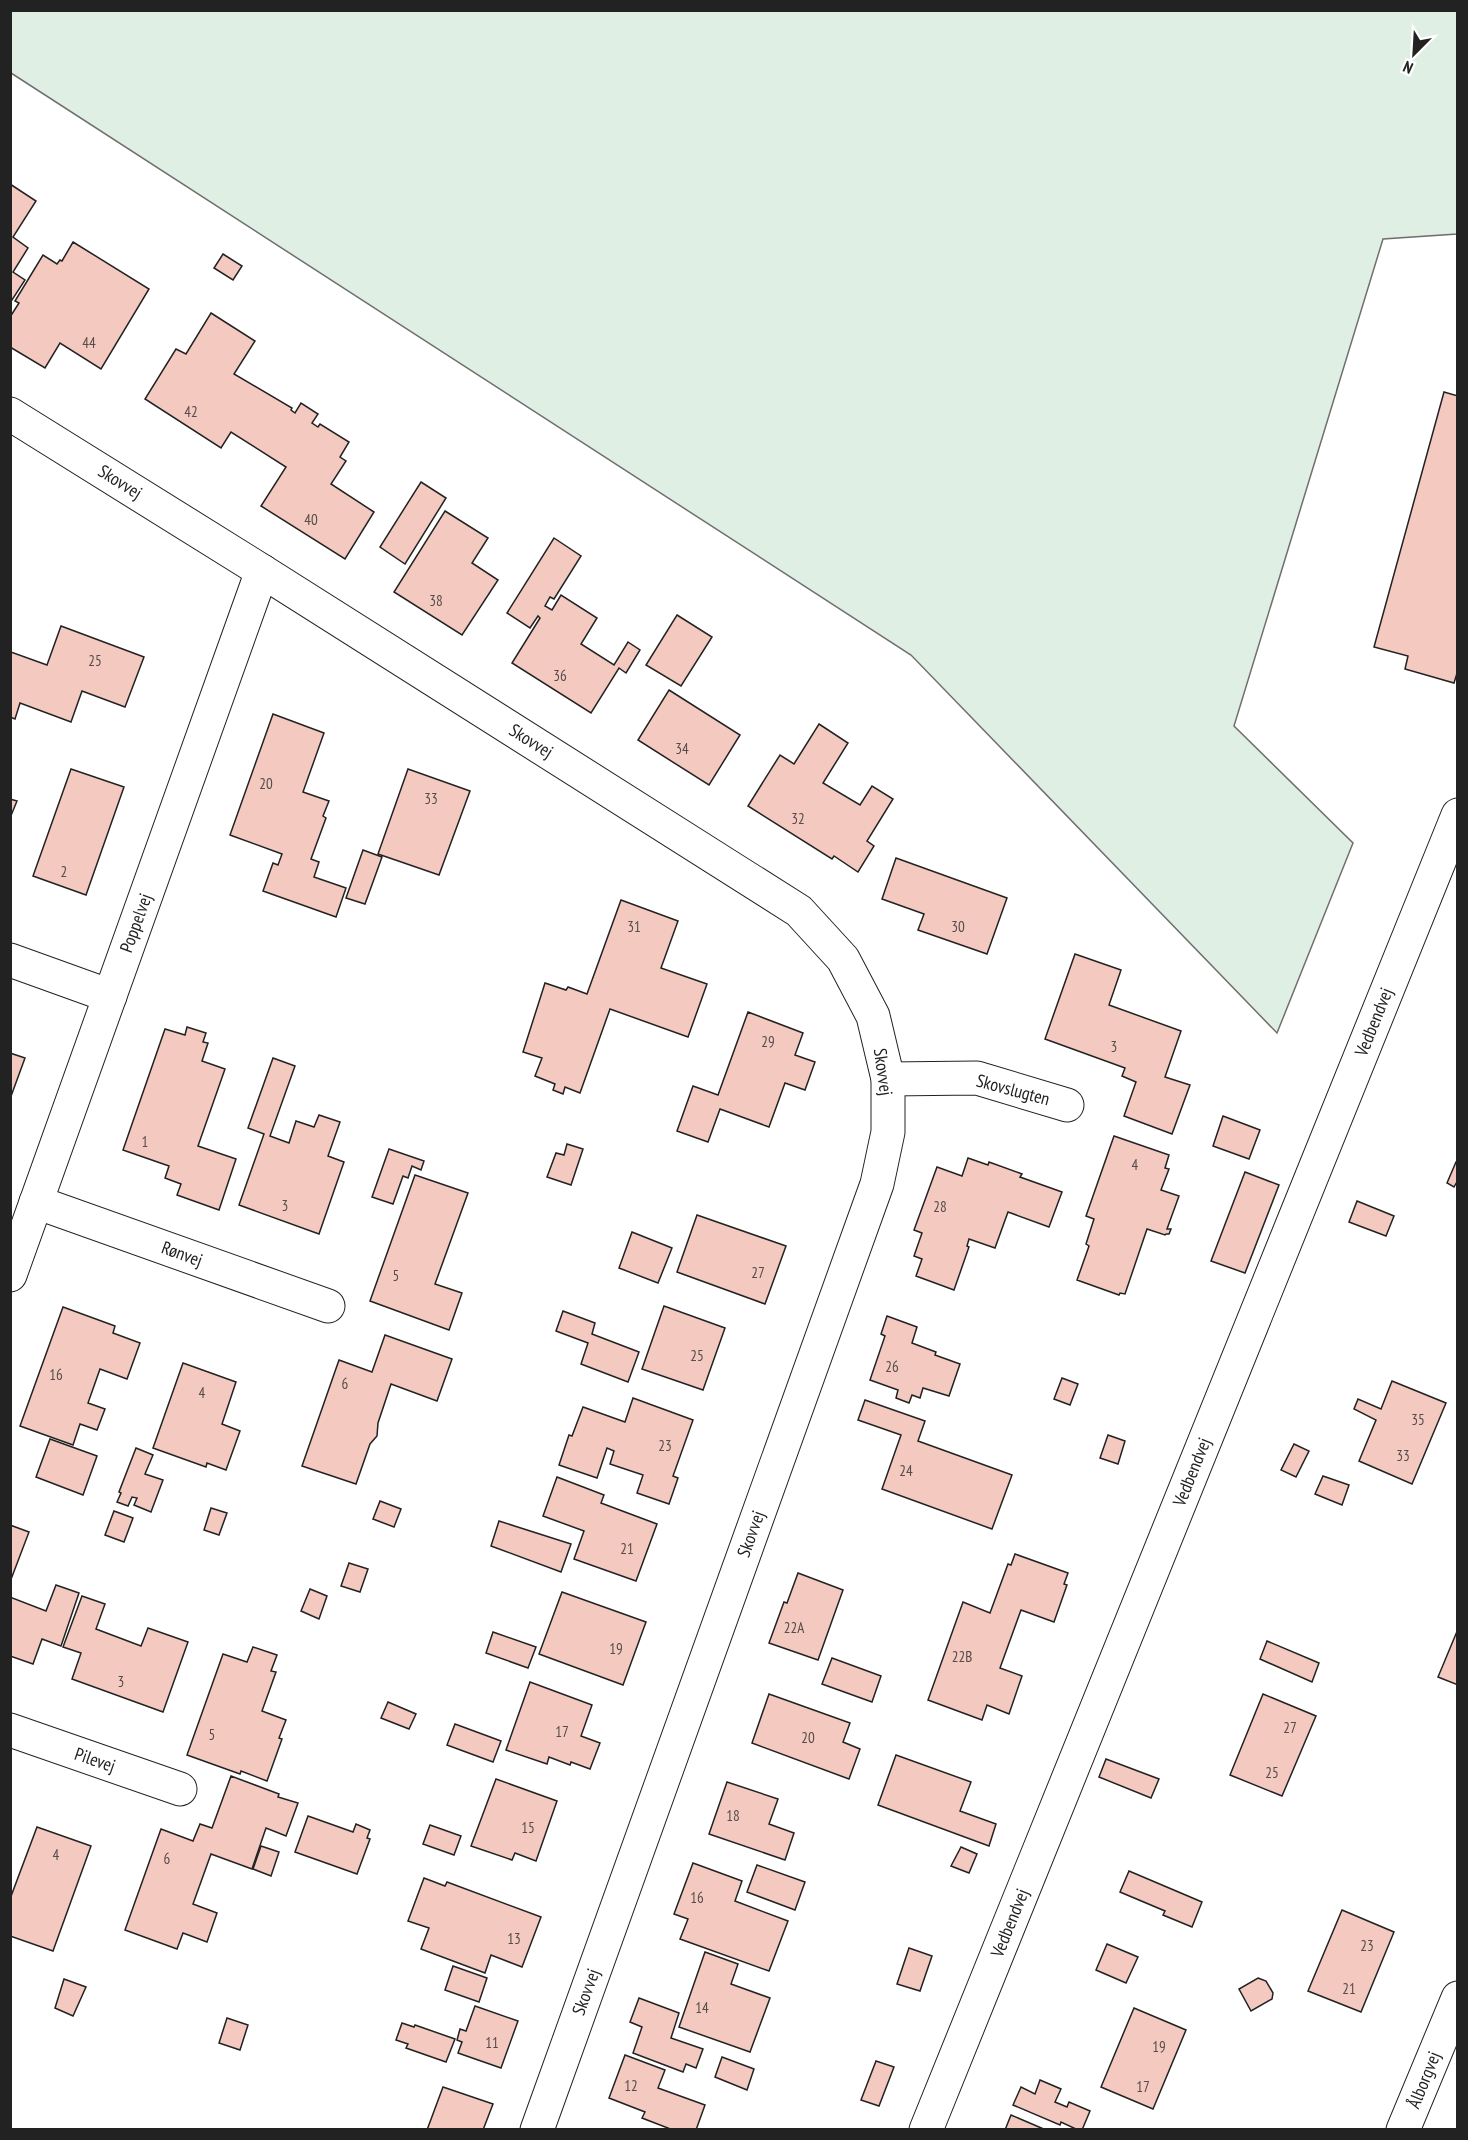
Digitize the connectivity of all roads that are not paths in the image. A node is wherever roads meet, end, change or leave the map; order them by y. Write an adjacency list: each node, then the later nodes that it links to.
1 (10, 414): 2 (street, Skovvej)
2 (262, 571): 5 (street, Poppelvej); 6 (street, Skovvej)
3 (1458, 815): 15 (street, Vedbendvej)
4 (10, 960): 5 (street)
5 (110, 996): 8 (street, Poppelvej)
6 (888, 1079): 7 (street, Skovslugten); 14 (street, Skovvej)
7 (1067, 1105)
8 (36, 1202): 9 (street, Poppelvej); 10 (street, Rønvej)
9 (10, 1275)
10 (328, 1306)
11 (10, 1730): 12 (street, Pilevej)
12 (180, 1789)
13 (1458, 1998): 16 (street, Ålborgvej)
14 (537, 2130)
15 (926, 2130)
16 (1403, 2130)

